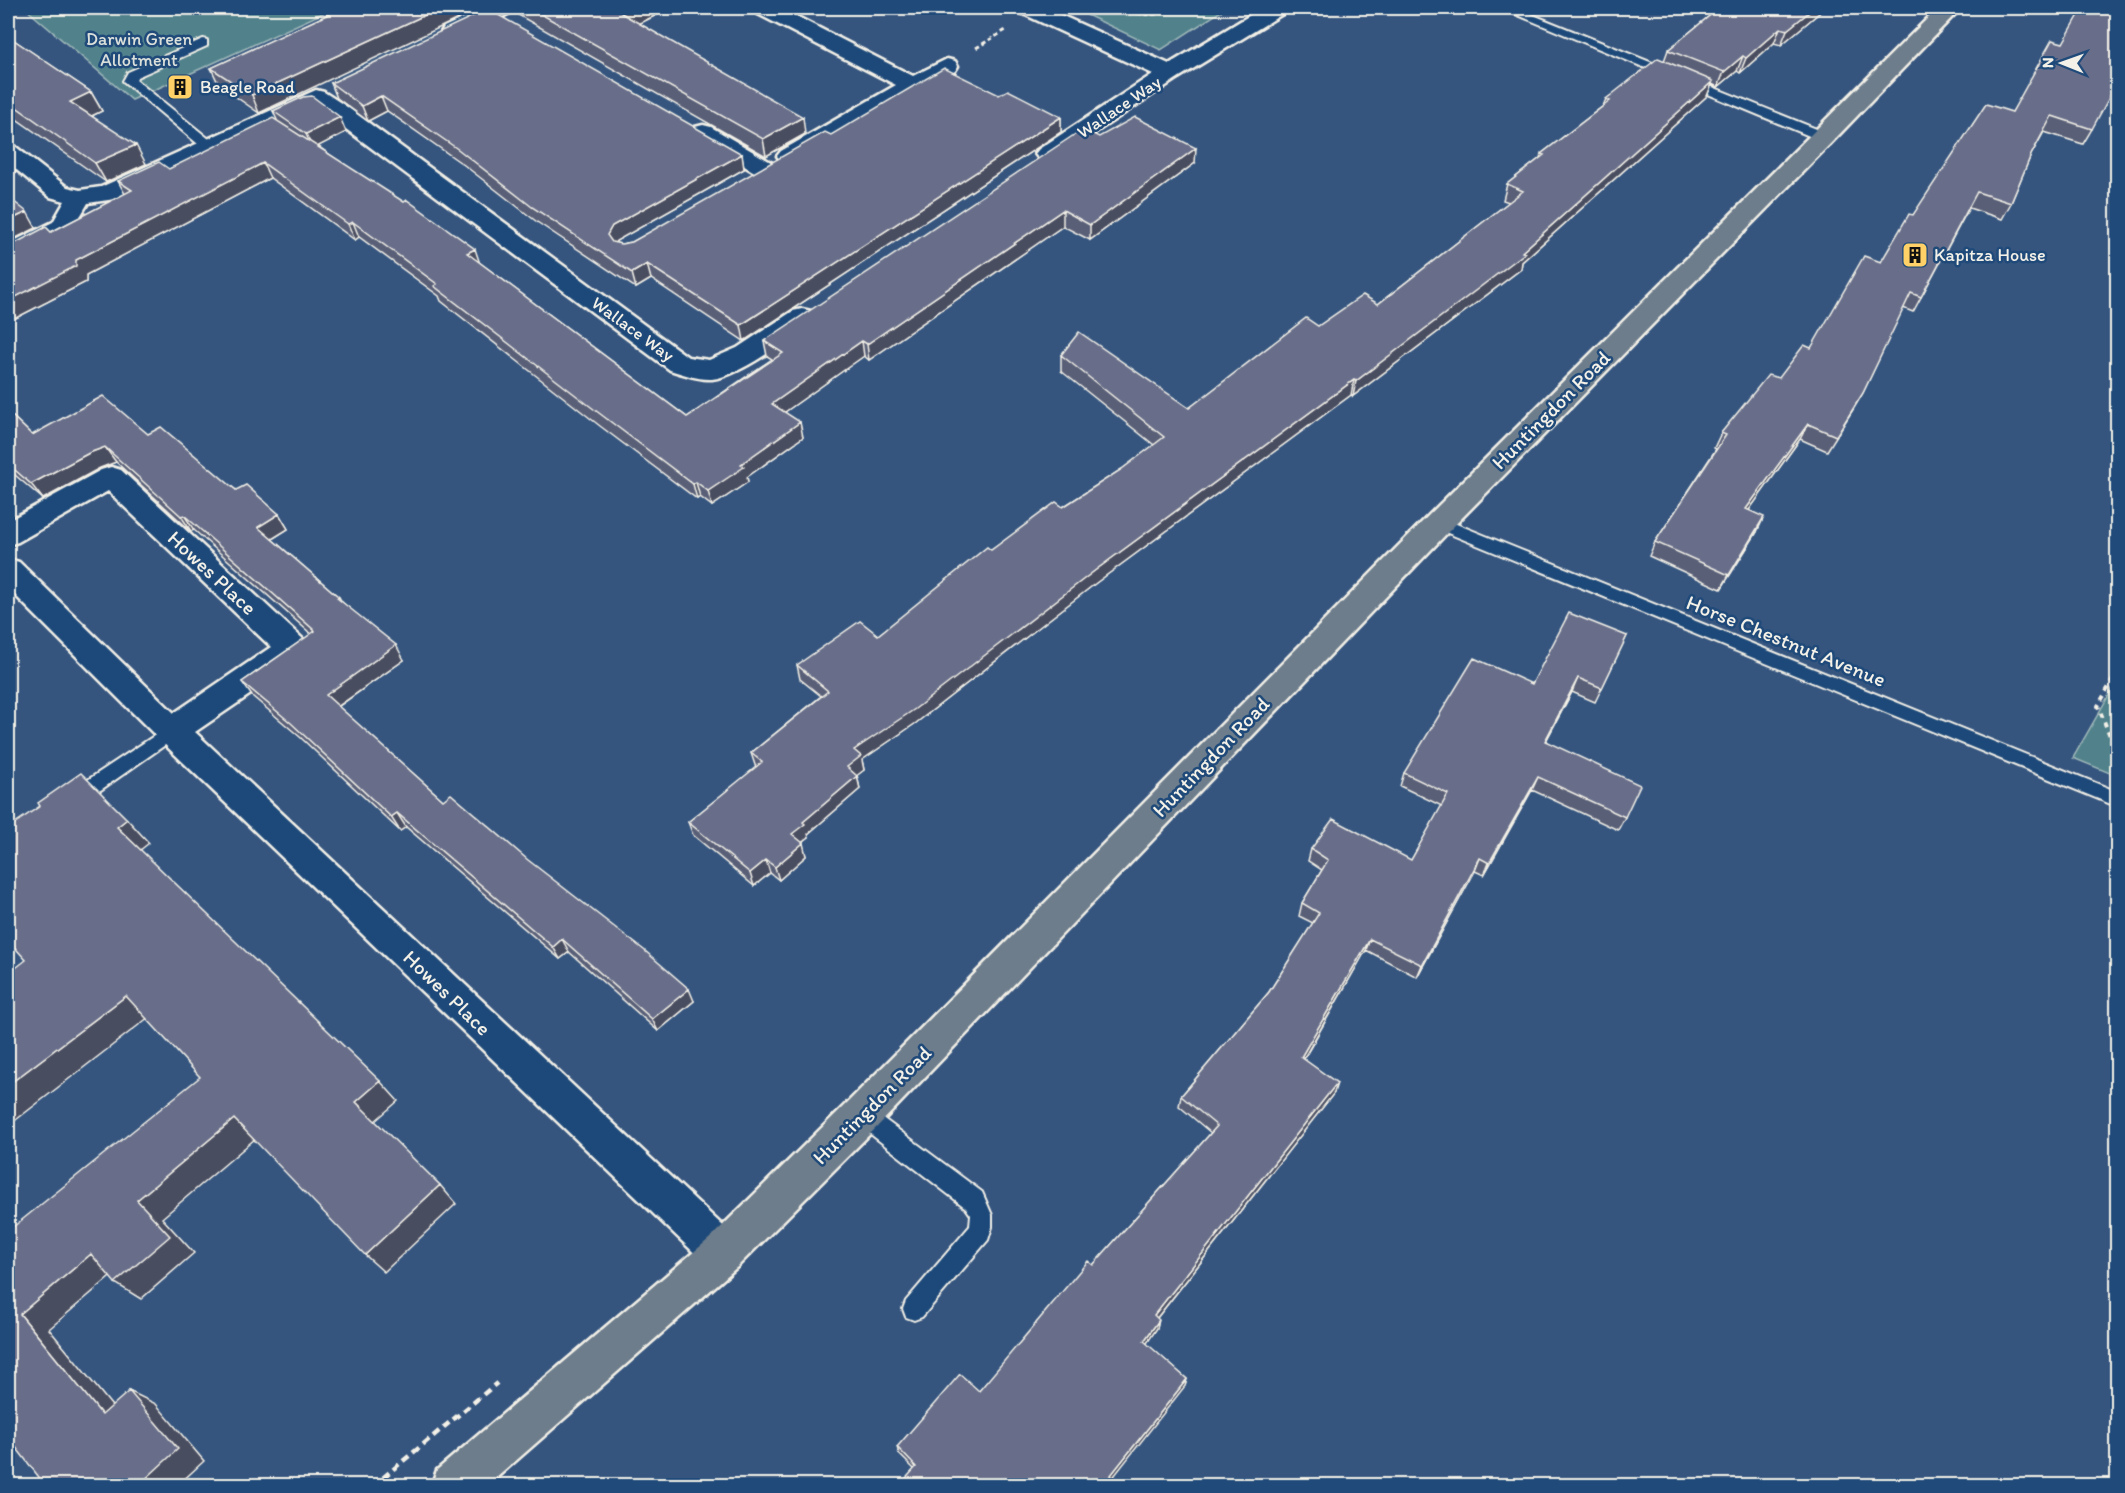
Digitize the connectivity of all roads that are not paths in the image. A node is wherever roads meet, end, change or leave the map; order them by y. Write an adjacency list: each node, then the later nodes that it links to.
1 (764, 8): 11 (street)
2 (1276, 8): 10 (street, Wallace Way)
3 (1507, 8): 15 (lane)
4 (1950, 8): 15 (main road, Huntingdon Road)
5 (1033, 9): 10 (street)
6 (503, 14): 7 (street)
7 (430, 42)
8 (203, 43): 16 (lane)
9 (947, 66): 11 (street)
10 (1170, 73): 18 (street, Wallace Way)
11 (913, 85): 14 (street)
12 (336, 87): 13 (street)
13 (305, 103): 16 (street); 21 (street, Wallace Way)
14 (685, 122)
15 (1824, 137): 22 (main road, Huntingdon Road)
16 (209, 146): 19 (street)
17 (8, 152): 19 (street)
18 (1032, 165)
19 (80, 197): 20 (street)
20 (8, 254)
21 (825, 302)
22 (1439, 523): 26 (lane, Horse Chestnut Avenue); 28 (main road, Huntingdon Road)
23 (8, 534): 25 (street, Howes Place)
24 (8, 570): 25 (street, Howes Place)
25 (172, 731): 27 (lane); 29 (street, Howes Place)
26 (2118, 800)
27 (61, 808)
28 (862, 1115): 29 (main road, Huntingdon Road); 30 (lane)
29 (723, 1253): 31 (main road, Huntingdon Road)
30 (914, 1309)
31 (453, 1485)

